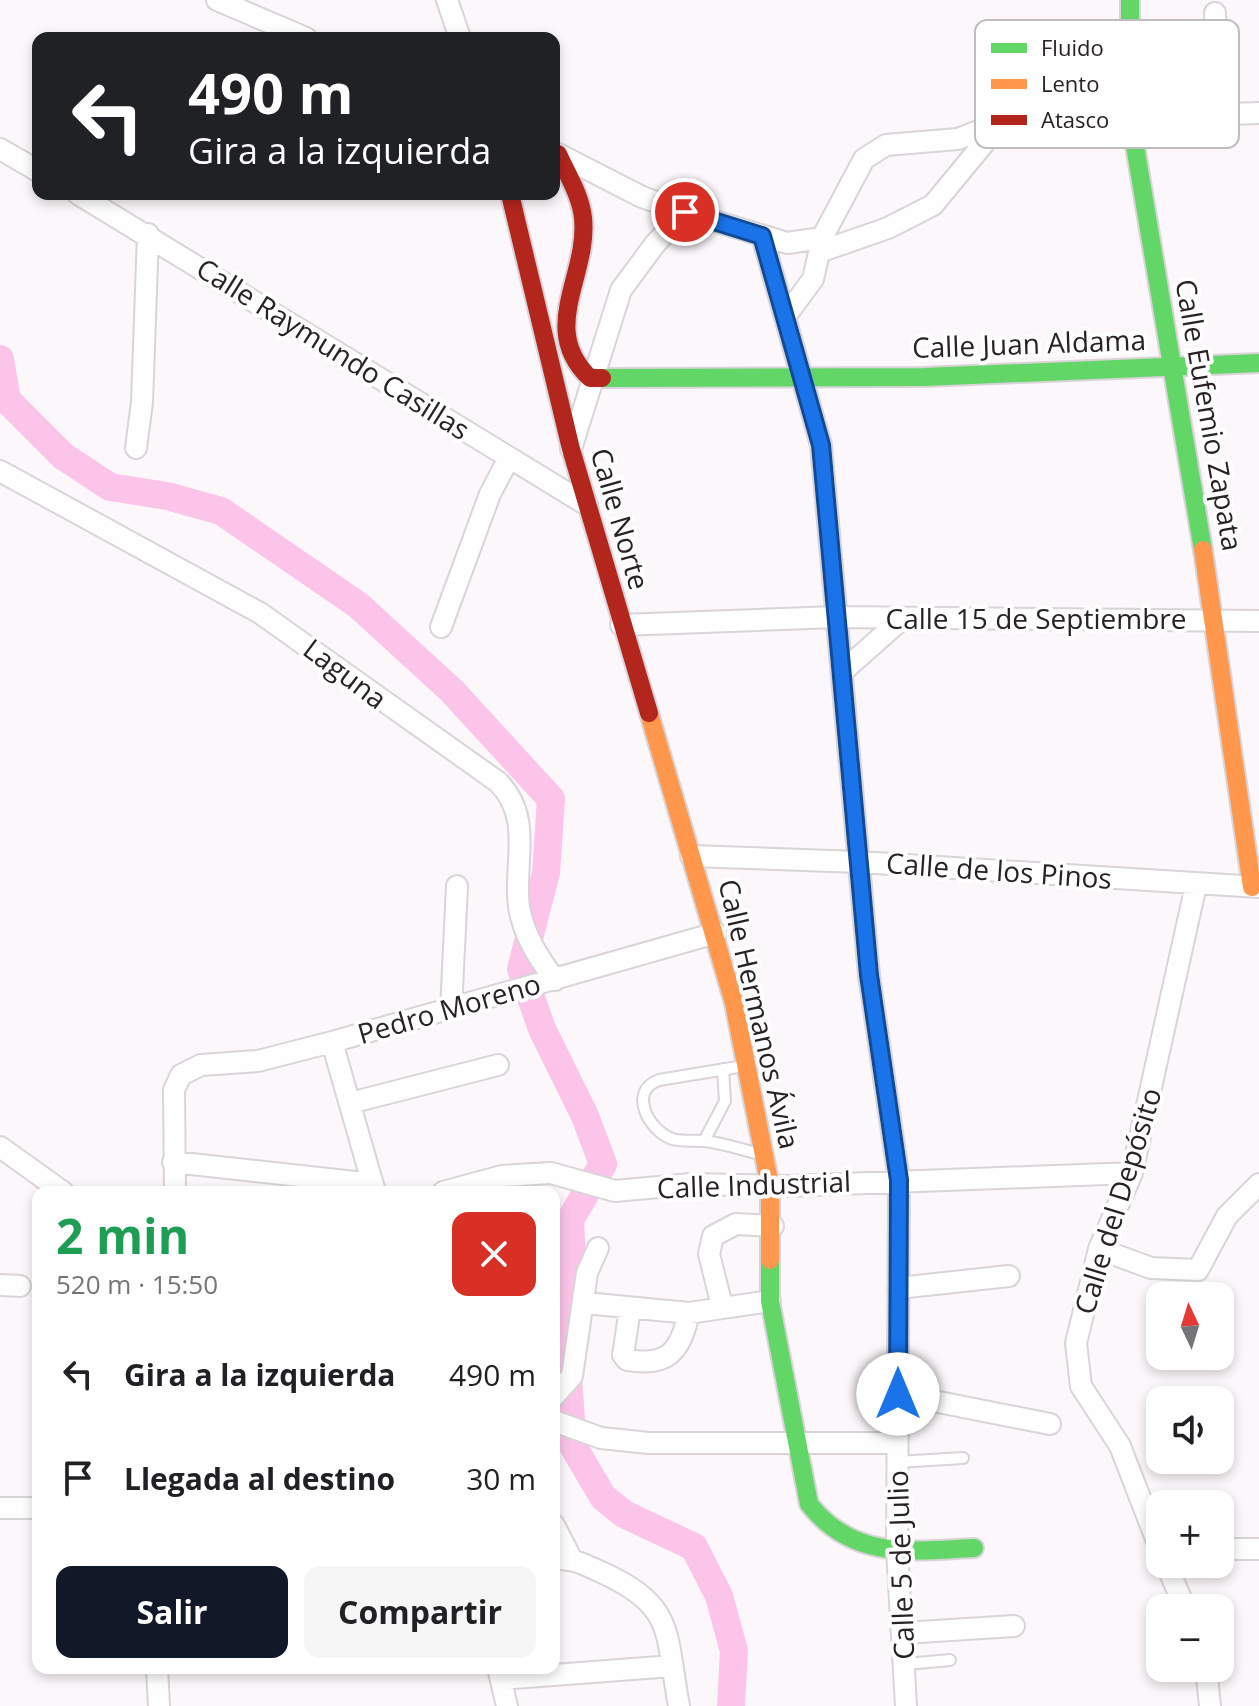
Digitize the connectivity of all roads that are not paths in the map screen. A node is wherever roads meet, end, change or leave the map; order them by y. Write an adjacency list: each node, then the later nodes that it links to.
1 (217, 0): 5 (street)
2 (447, 0): 6 (street)
3 (1215, 13): 4 (street)
4 (1215, 20)
5 (292, 32)
6 (458, 32)
7 (975, 132): 19 (street)
8 (980, 148): 19 (street)
9 (1136, 148): 22 (street, Calle Eufemio Zapata)
10 (0, 149): 13 (street)
11 (560, 155): 16 (street)
12 (560, 163): 24 (street)
13 (32, 168)
14 (88, 200): 17 (street, Calle Raymundo Casillas)
15 (511, 200): 26 (street, Calle Norte)
16 (685, 212): 18 (street); 24 (street)
17 (148, 234): 25 (street); 27 (street, Calle Raymundo Casillas)
18 (762, 236): 19 (street); 20 (street, Calle 5 de Julio)
19 (822, 245): 20 (street)
20 (785, 317): 23 (street, Calle 5 de Julio)
21 (1259, 363): 22 (street, Calle Juan Aldama)
22 (1175, 366): 23 (street, Calle Juan Aldama); 32 (street, Calle Eufemio Zapata)
23 (801, 376): 24 (street, Calle Juan Aldama); 30 (street, Calle 5 de Julio)
24 (590, 378): 26 (street)
25 (136, 448)
26 (571, 449): 29 (street, Calle Norte)
27 (509, 458): 29 (street, Calle Raymundo Casillas); 35 (street)
28 (0, 471): 43 (street, Laguna)
29 (587, 505): 34 (street, Calle Norte)
30 (836, 617): 31 (street, Calle 15 de Septiembre); 34 (street, Calle 15 de Septiembre); 36 (street, Calle 5 de Julio)
31 (903, 618): 32 (street, Calle 15 de Septiembre); 36 (street)
32 (1215, 620): 33 (street, Calle 15 de Septiembre); 41 (street, Calle Eufemio Zapata)
33 (1259, 621)
34 (621, 625): 37 (street, Calle Norte)
35 (441, 627)
36 (843, 671): 38 (street, Calle 5 de Julio)
37 (691, 856): 38 (street, Calle de los Pinos); 42 (street, Calle Hermanos Ávila)
38 (859, 862): 39 (street, Calle de los Pinos); 55 (street, Calle 5 de Julio)
39 (1196, 885): 41 (street, Calle de los Pinos); 54 (street, Calle del Depósito)
40 (457, 886): 44 (street)
41 (1255, 887)
42 (716, 933): 43 (street, Pedro Moreno); 47 (street, Calle Hermanos Ávila)
43 (546, 983): 44 (street, Pedro Moreno)
44 (451, 1010): 45 (street, Pedro Moreno)
45 (332, 1042): 49 (street); 53 (street, Pedro Moreno)
46 (498, 1065): 49 (street)
47 (746, 1066): 48 (lane); 52 (street, Calle Hermanos Ávila)
48 (723, 1069): 50 (lane); 50 (lane)
49 (350, 1103): 61 (street)
50 (704, 1141): 52 (lane)
51 (0, 1147): 58 (street)
52 (764, 1155): 62 (street, Calle Hermanos Ávila)
53 (173, 1162): 59 (street); 60 (street)
54 (1132, 1173): 55 (street, Calle Industrial); 65 (street, Calle del Depósito)
55 (899, 1180): 62 (street, Calle Industrial); 67 (street, Calle 5 de Julio)
56 (498, 1184): 62 (street, Calle Industrial)
57 (1259, 1184): 65 (street)
58 (55, 1186)
59 (175, 1186)
60 (359, 1186)
61 (373, 1186)
62 (770, 1186): 63 (street, Calle Hermanos Ávila)
63 (773, 1226): 68 (street, Calle Hermanos Ávila); 70 (street)
64 (598, 1248): 69 (street)
65 (1099, 1249): 82 (street, Calle del Depósito)
66 (1009, 1276): 67 (street)
67 (898, 1288): 74 (street, Calle 5 de Julio)
68 (770, 1301): 70 (street); 77 (street, Calle Hermanos Ávila)
69 (585, 1303): 71 (street); 73 (street)
70 (722, 1306): 72 (street)
71 (630, 1309): 72 (street); 72 (street)
72 (689, 1313)
73 (560, 1389)
74 (898, 1394): 76 (street); 78 (street, Calle 5 de Julio)
75 (560, 1423): 77 (street)
76 (1050, 1424)
77 (796, 1442): 78 (street); 86 (street, Calle Hermanos Ávila)
78 (896, 1453): 79 (lane); 86 (street, Calle 5 de Julio)
79 (963, 1458)
80 (0, 1508): 81 (street)
81 (32, 1508)
82 (1146, 1513)
83 (974, 1548): 86 (street, Calle Hermanos Ávila)
84 (1234, 1549): 85 (street)
85 (1259, 1549)
86 (897, 1550): 89 (street, Calle 5 de Julio)
87 (563, 1559): 92 (street)
88 (1014, 1626): 89 (street)
89 (904, 1633): 91 (street, Calle 5 de Julio)
90 (950, 1660): 91 (lane)
91 (906, 1664): 100 (street, Calle 5 de Julio)
92 (672, 1666): 93 (street); 99 (street)
93 (560, 1671)
94 (157, 1674): 97 (street)
95 (499, 1674): 98 (street)
96 (1207, 1682): 101 (street)
97 (159, 1706)
98 (507, 1706)
99 (679, 1706)
100 (906, 1706)
101 (1210, 1706)

